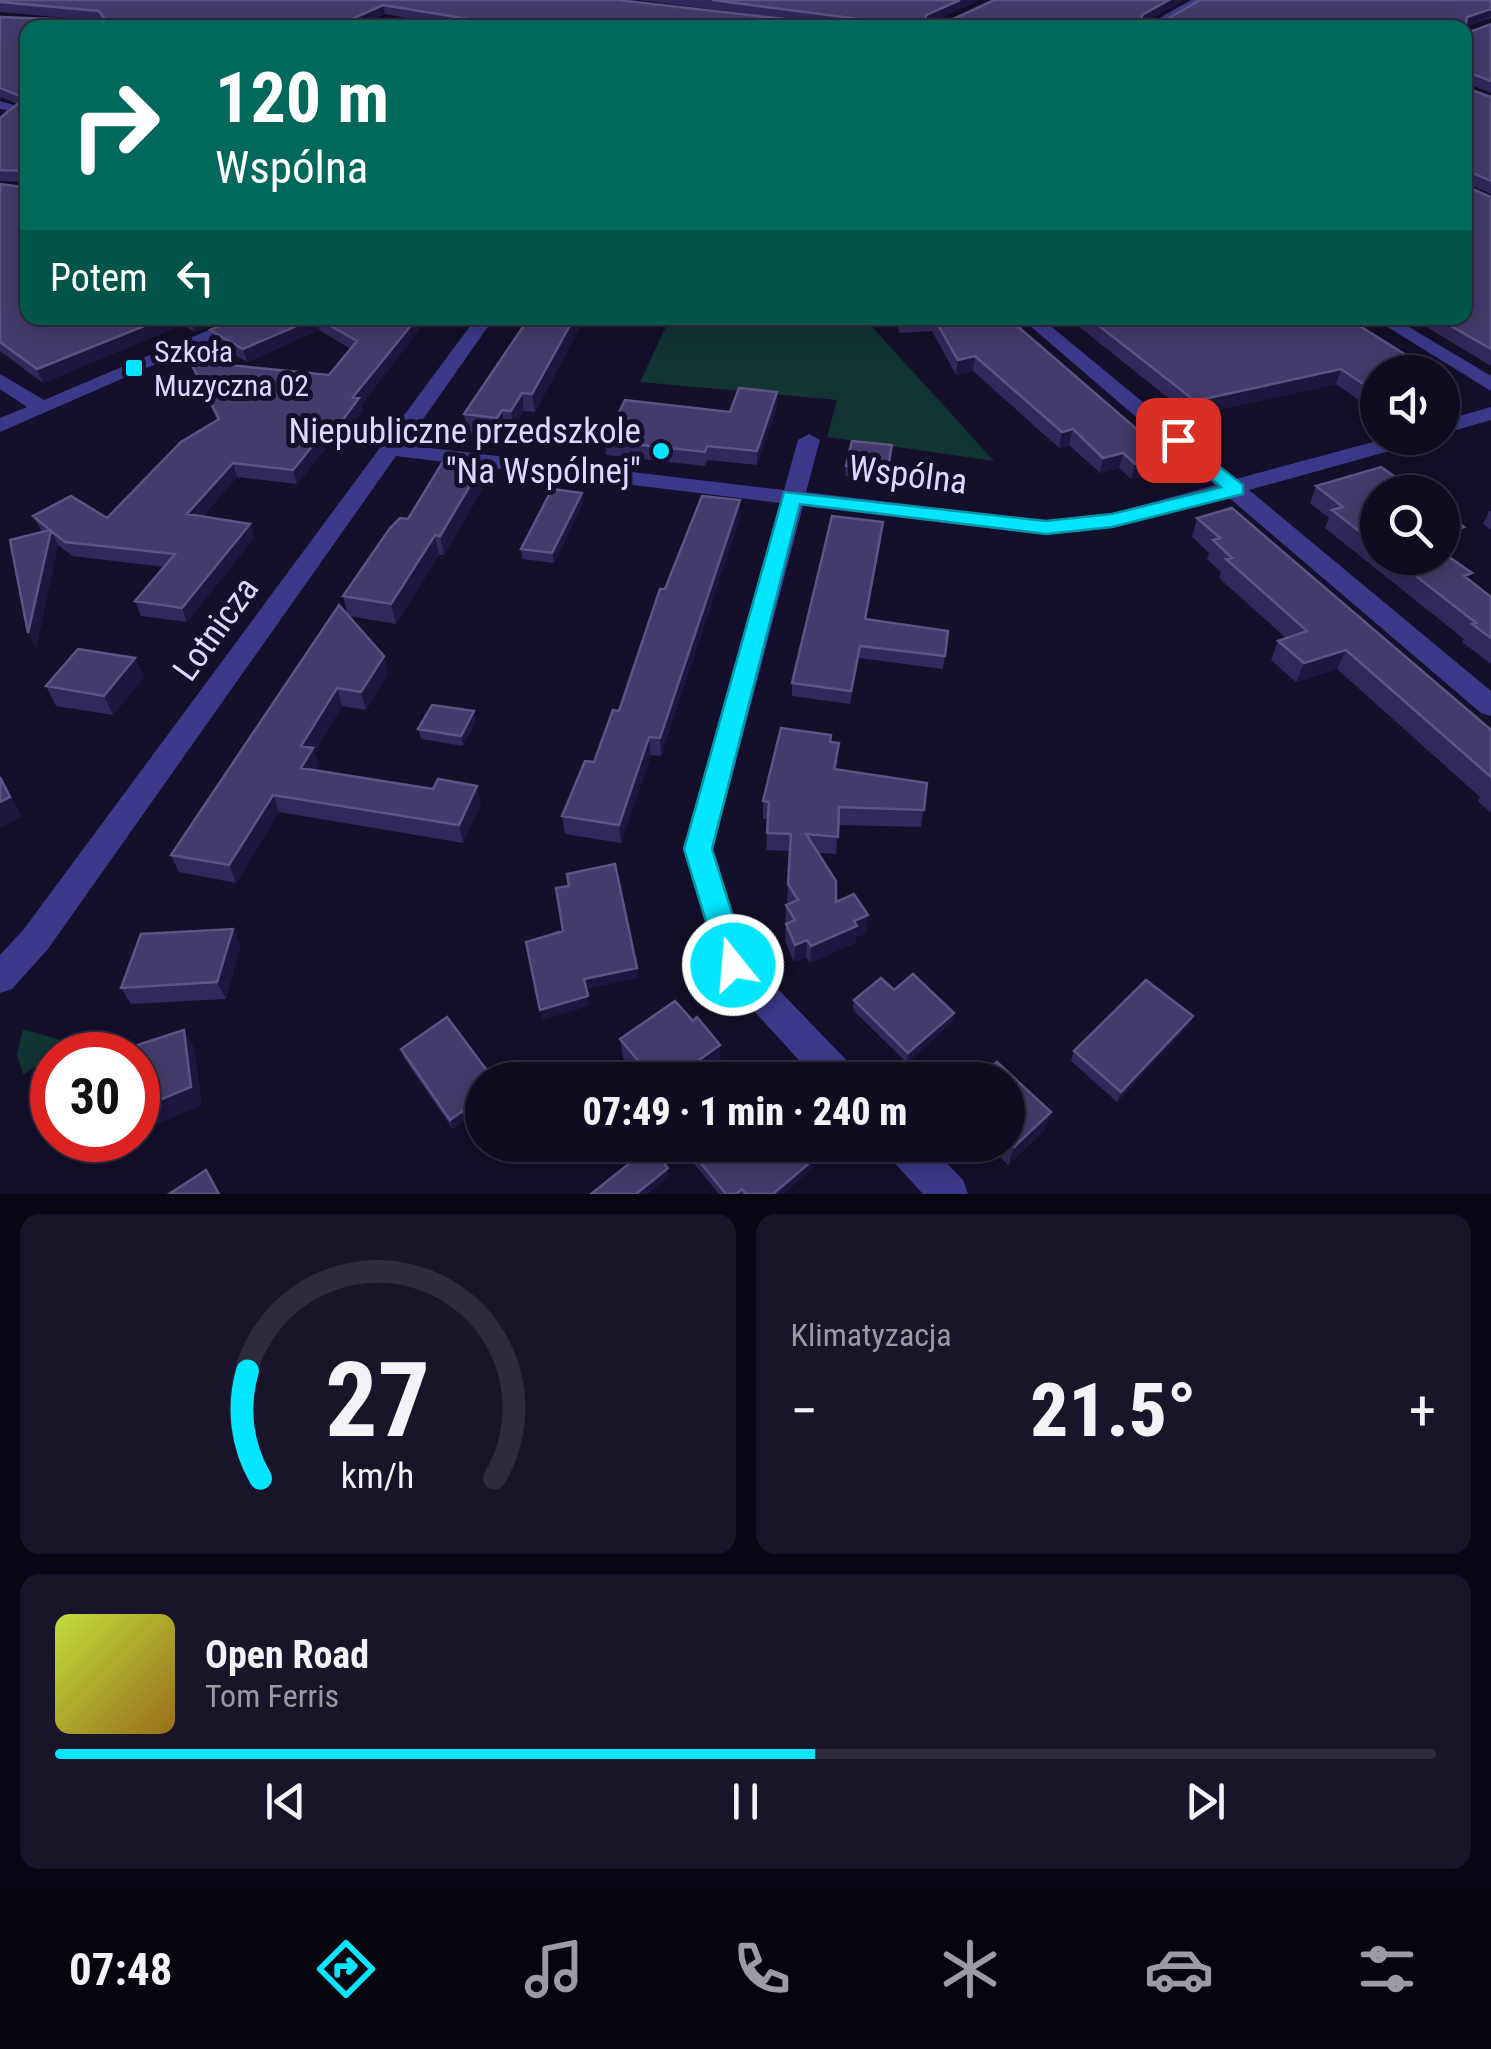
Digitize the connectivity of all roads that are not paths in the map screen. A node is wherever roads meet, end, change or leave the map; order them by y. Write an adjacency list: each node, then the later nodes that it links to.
1 (1200, 0): 2 (street)
2 (1163, 20)
3 (0, 105): 4 (street)
4 (0, 125)
5 (236, 325): 11 (street)
6 (480, 325): 16 (street, Lotnicza)
7 (1038, 325): 18 (street)
8 (1393, 325): 10 (street)
9 (0, 380): 11 (street)
10 (1491, 385)
11 (43, 408): 14 (street)
12 (1491, 414): 13 (street)
13 (1460, 423)
14 (0, 426)
15 (808, 440): 19 (street)
16 (388, 449): 19 (street, Wspólna); 21 (street, Lotnicza)
17 (1360, 453): 18 (street, Wspólna)
18 (1236, 489): 19 (street, Wspólna); 20 (street)
19 (792, 496): 22 (street)
20 (1491, 706)
21 (0, 978)
22 (825, 1062)
23 (919, 1162): 24 (street)
24 (949, 1194)

